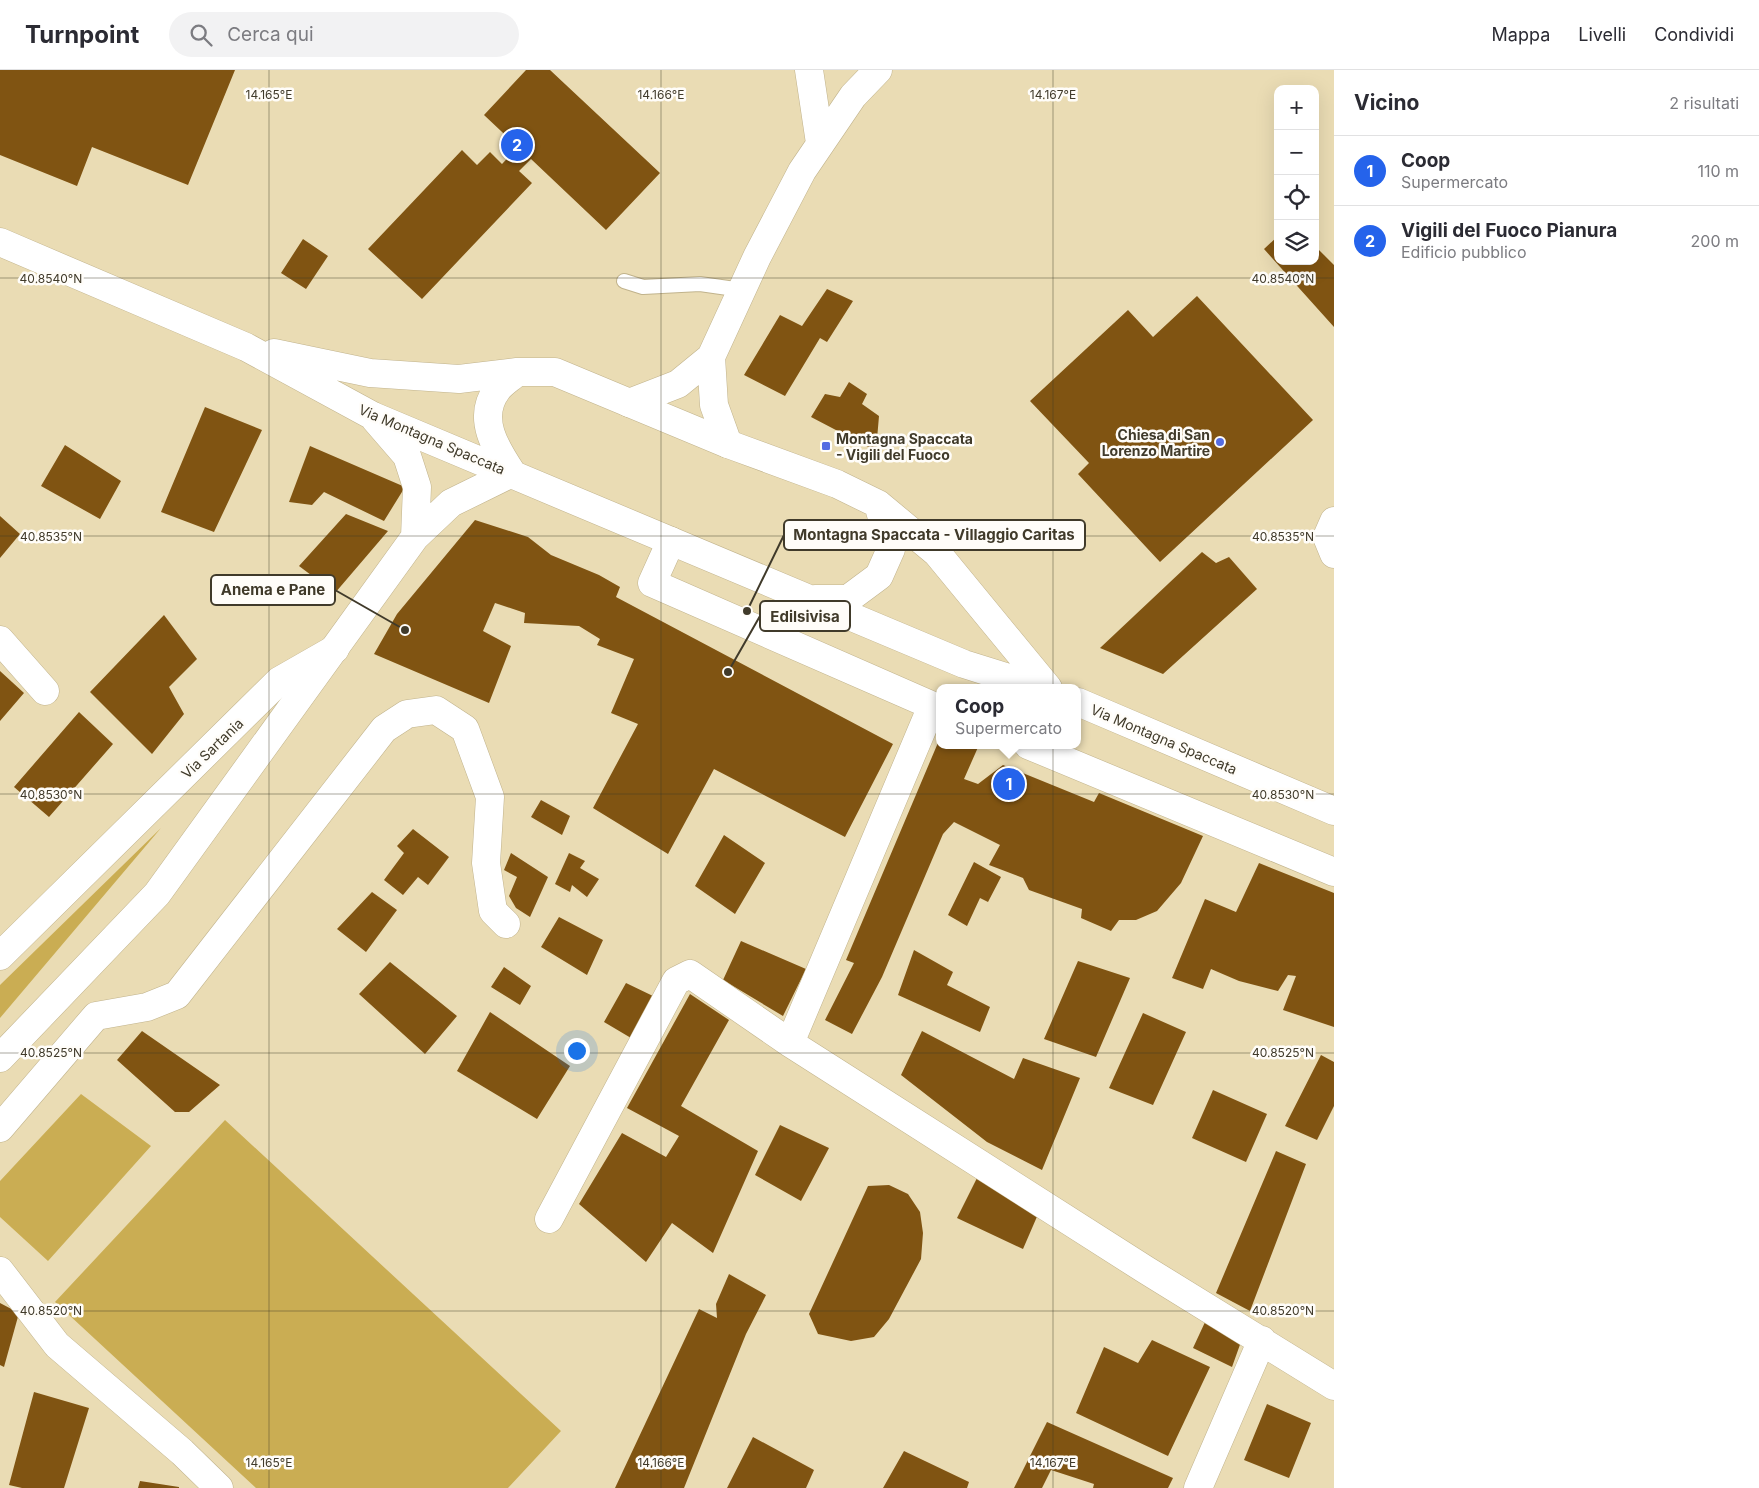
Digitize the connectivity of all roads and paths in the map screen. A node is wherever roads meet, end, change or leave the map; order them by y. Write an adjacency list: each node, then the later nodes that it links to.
1 (809, 70): 3 (street)
2 (873, 71): 3 (street)
3 (820, 143): 6 (street)
4 (0, 242): 7 (street, Via Montagna Spaccata)
5 (624, 281): 6 (lane)
6 (742, 290): 8 (street)
7 (246, 347): 9 (street, Via Montagna Spaccata); 11 (street, Via Montagna Spaccata)
8 (711, 357): 10 (street); 12 (street)
9 (517, 372): 10 (street, Via Montagna Spaccata); 13 (street)
10 (630, 403): 12 (street, Via Montagna Spaccata)
11 (373, 416): 13 (street, Via Montagna Spaccata); 16 (street)
12 (728, 444): 14 (street, Via Montagna Spaccata)
13 (512, 473): 16 (street, Via Sartania); 17 (street, Via Montagna Spaccata)
14 (878, 504): 19 (street); 23 (street, Via Montagna Spaccata)
15 (1334, 521): 18 (street)
16 (415, 537): 21 (street, Via Sartania)
17 (671, 541): 19 (street, Via Montagna Spaccata); 26 (street)
18 (1334, 554)
19 (806, 599): 22 (street)
20 (0, 640): 24 (street)
21 (336, 649): 31 (street, Via Sartania); 33 (street)
22 (1027, 684)
23 (1045, 684)
24 (45, 691)
25 (1081, 703): 28 (street, Via Montagna Spaccata)
26 (936, 707): 32 (street)
27 (1038, 749): 29 (street)
28 (1334, 811)
29 (1334, 872)
30 (506, 924): 34 (street)
31 (0, 956)
32 (790, 1043): 35 (street); 37 (street)
33 (0, 1058)
34 (0, 1128)
35 (549, 1219)
36 (0, 1271): 39 (street)
37 (1262, 1340): 38 (street); 40 (street)
38 (1334, 1386)
39 (219, 1488)
40 (1198, 1488)

